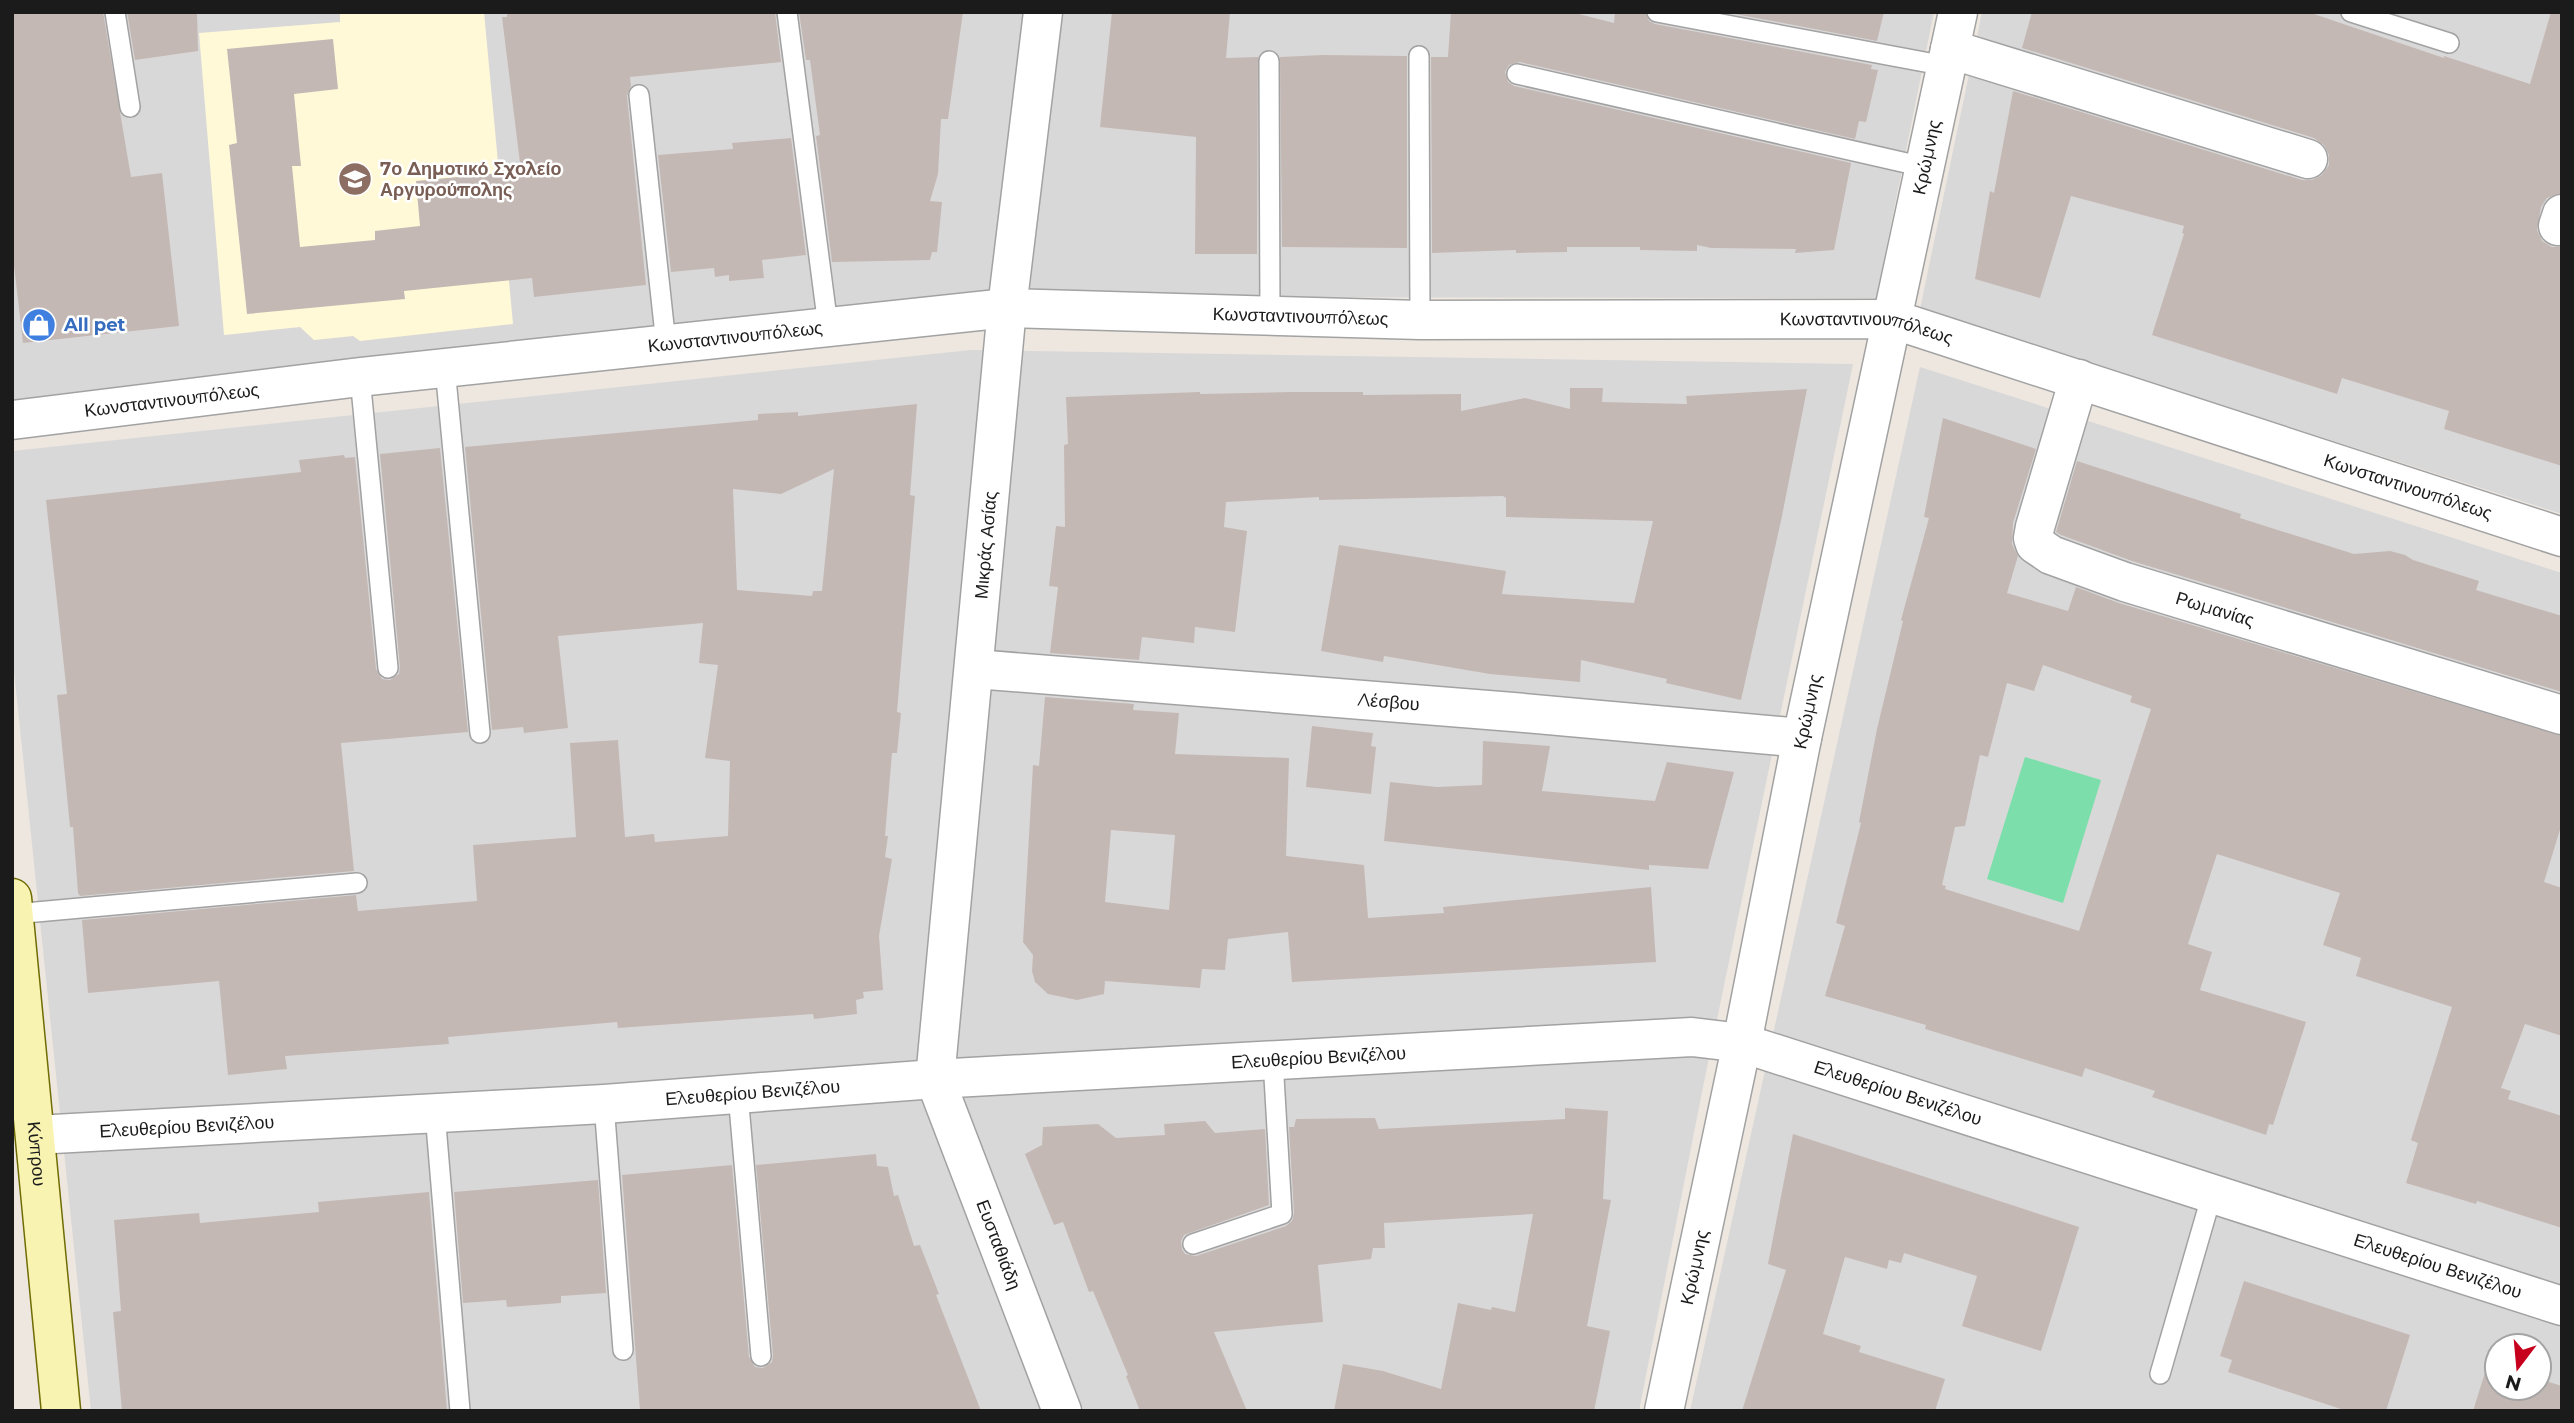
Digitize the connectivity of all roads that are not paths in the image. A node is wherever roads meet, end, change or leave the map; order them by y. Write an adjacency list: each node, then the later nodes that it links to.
1 (114, 12): 13 (lane)
2 (787, 12): 20 (lane)
3 (1044, 12): 16 (street, Μικράς Ασίας)
4 (1657, 12): 9 (lane)
5 (1958, 12): 9 (street, Κρώμνης)
6 (2351, 12): 7 (lane)
7 (2449, 43)
8 (1419, 56): 19 (lane)
9 (1948, 58): 14 (street); 15 (street, Κρώμνης)
10 (1269, 61): 17 (lane)
11 (1517, 74): 15 (lane)
12 (639, 95): 21 (lane)
13 (130, 107)
14 (2308, 159)
15 (1924, 167): 18 (street, Κρώμνης)
16 (1007, 308): 17 (street, Κωνσταντινουπόλεως); 20 (street, Κωνσταντινουπόλεως); 28 (street, Μικράς Ασίας)
17 (1270, 317): 19 (street, Κωνσταντινουπόλεως)
18 (1892, 319): 19 (street, Κωνσταντινουπόλεως); 24 (street, Κωνσταντινουπόλεως); 31 (street, Κρώμνης)
19 (1420, 320)
20 (828, 326): 21 (street, Κωνσταντινουπόλεως)
21 (666, 344): 22 (street, Κωνσταντινουπόλεως)
22 (445, 368): 23 (street, Κωνσταντινουπόλεως); 30 (lane)
23 (360, 377): 25 (street, Κωνσταντινουπόλεως); 27 (lane)
24 (2079, 379): 26 (street, Κωνσταντινουπόλεως); 29 (street, Ρωμανίας)
25 (12, 420)
26 (2562, 537)
27 (388, 668)
28 (975, 669): 31 (street, Λέσβου); 36 (street, Μικράς Ασίας)
29 (2562, 715)
30 (480, 733)
31 (1802, 737): 34 (street, Κρώμνης)
32 (357, 883): 33 (lane)
33 (13, 906): 40 (main road, Κύπρου)
34 (1742, 1043): 35 (street, Ελευθερίου Βενιζέλου); 41 (street, Ελευθερίου Βενιζέλου); 50 (street, Κρώμνης)
35 (1273, 1060): 36 (street, Ελευθερίου Βενιζέλου); 42 (lane)
36 (935, 1079): 37 (street, Ελευθερίου Βενιζέλου); 49 (street, Ευσταθιάδη)
37 (738, 1094): 38 (street, Ελευθερίου Βενιζέλου); 45 (lane)
38 (604, 1104): 39 (street, Ελευθερίου Βενιζέλου); 44 (lane)
39 (435, 1113): 40 (street, Ελευθερίου Βενιζέλου); 48 (lane)
40 (35, 1135): 47 (main road, Κύπρου)
41 (2212, 1194): 43 (street, Ελευθερίου Βενιζέλου); 46 (lane)
42 (1193, 1244)
43 (2562, 1306)
44 (623, 1350)
45 (761, 1356)
46 (2160, 1374)
47 (61, 1411)
48 (460, 1411)
49 (1062, 1411)
50 (1664, 1411)

